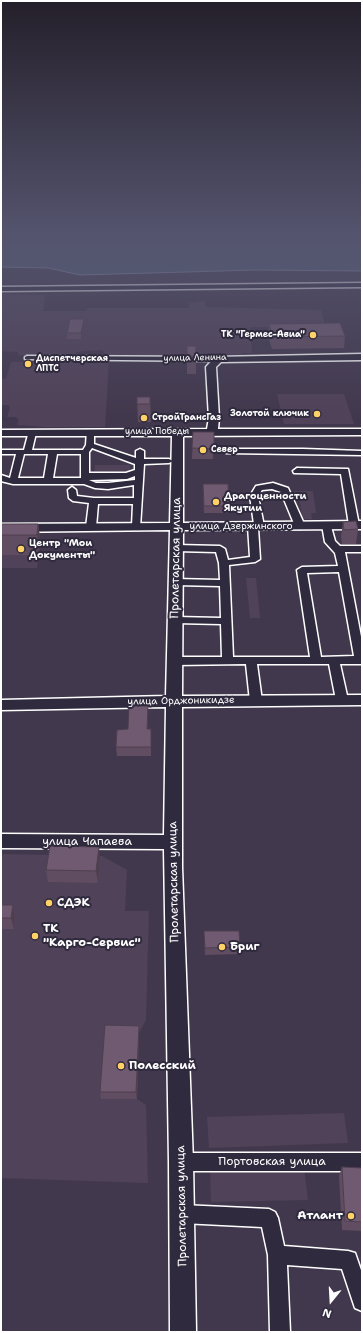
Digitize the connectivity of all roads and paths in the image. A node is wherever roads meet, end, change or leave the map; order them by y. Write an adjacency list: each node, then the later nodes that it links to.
1 (362, 357): 3 (main road, улица Ленина)
2 (27, 358): 3 (street, улица Ленина)
3 (218, 359): 7 (main road)
4 (32, 432): 5 (main road, улица Победы); 9 (main road, улица Победы); 14 (street)
5 (90, 432): 6 (main road, улица Победы); 10 (street)
6 (178, 432): 7 (main road, улица Победы); 31 (main road, Пролетарская улица)
7 (212, 432): 8 (main road, улица Победы)
8 (362, 432)
9 (1, 433)
10 (88, 449): 15 (street); 18 (street); 22 (street)
11 (140, 451): 18 (street)
12 (226, 451): 16 (street)
13 (1, 452): 14 (street)
14 (24, 452): 15 (street); 24 (street)
15 (53, 452): 23 (street)
16 (362, 453)
17 (169, 461): 18 (street)
18 (139, 462): 20 (street)
19 (297, 471): 29 (street)
20 (138, 472): 22 (street); 25 (street)
21 (1, 478): 24 (street)
22 (85, 478): 23 (street); 25 (street)
23 (48, 480): 24 (street)
24 (13, 481)
25 (138, 482): 28 (street)
26 (72, 490): 27 (street)
27 (94, 501): 28 (street); 35 (street)
28 (138, 501): 30 (street)
29 (358, 525): 34 (main road, улица Дзержинского)
30 (137, 526): 31 (main road, улица Дзержинского); 35 (main road, улица Дзержинского)
31 (176, 526): 32 (main road, улица Дзержинского); 37 (main road, Пролетарская улица)
32 (256, 526): 33 (main road, улица Дзержинского); 33 (street); 40 (street)
33 (300, 526): 34 (main road, улица Дзержинского)
34 (327, 526): 39 (street)
35 (91, 527): 36 (main road, улица Дзержинского)
36 (1, 528)
37 (176, 548): 40 (street); 42 (main road, Пролетарская улица)
38 (362, 549): 39 (street)
39 (337, 550): 41 (street)
40 (224, 563): 43 (street)
41 (343, 569): 48 (street); 50 (street)
42 (175, 582): 43 (street); 44 (main road, Пролетарская улица)
43 (224, 583): 45 (street)
44 (175, 620): 45 (street); 51 (main road, Пролетарская улица)
45 (226, 621): 46 (street)
46 (228, 660): 47 (street); 51 (street)
47 (251, 660): 48 (street); 55 (street)
48 (316, 660): 49 (street)
49 (334, 660): 50 (street); 52 (street)
50 (361, 660)
51 (174, 661): 54 (main road, Пролетарская улица)
52 (342, 700): 53 (main road, улица Орджоникидзе); 55 (main road, улица Орджоникидзе)
53 (362, 700)
54 (174, 701): 55 (main road, улица Орджоникидзе); 56 (main road, улица Орджоникидзе); 58 (main road, Пролетарская улица)
55 (256, 701)
56 (1, 705)
57 (1, 841): 58 (main road, улица Чапаева)
58 (173, 842): 59 (main road, Пролетарская улица)
59 (181, 1162): 60 (street, Портовская улица); 61 (main road, Пролетарская улица)
60 (362, 1162)
61 (182, 1214): 62 (street); 64 (main road, Пролетарская улица)
62 (277, 1254): 63 (street); 65 (street)
63 (362, 1301)
64 (183, 1332)
65 (280, 1332)

